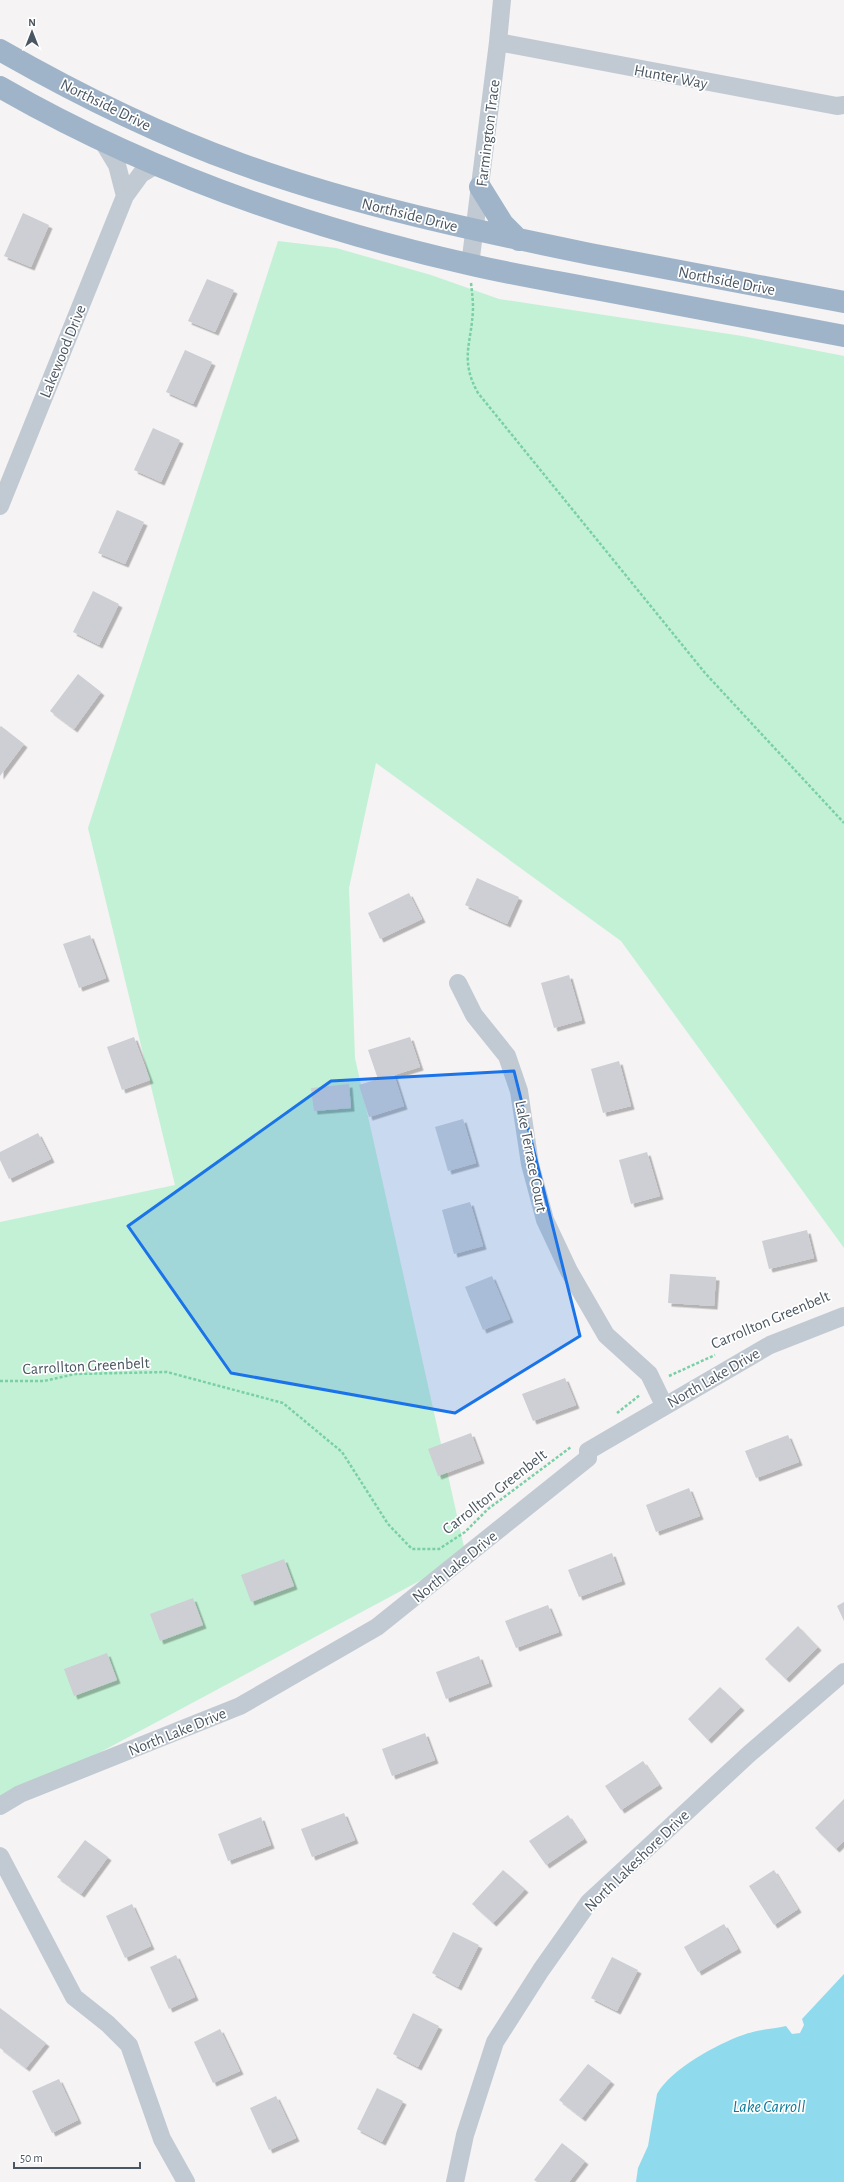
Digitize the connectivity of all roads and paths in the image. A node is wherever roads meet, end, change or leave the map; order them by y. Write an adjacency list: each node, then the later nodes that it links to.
1 (502, 0): 2 (street, Farmington Trace)
2 (498, 42): 5 (street, Hunter Way); 8 (street, Farmington Trace)
3 (0, 50): 10 (highway, Northside Drive)
4 (0, 87): 6 (highway, Northside Drive)
5 (844, 105)
6 (102, 140): 7 (highway, Northside Drive); 9 (street)
7 (156, 165): 9 (street, Lakewood Drive); 12 (highway, Northside Drive)
8 (480, 187): 10 (street, Farmington Trace); 11 (highway)
9 (125, 196): 15 (street, Lakewood Drive)
10 (475, 231): 11 (highway, Northside Drive); 12 (street, Farmington Trace)
11 (520, 240): 13 (highway, Northside Drive)
12 (470, 265): 14 (highway, Northside Drive); 16 (path)
13 (844, 302)
14 (844, 336)
15 (0, 506)
16 (844, 823)
17 (458, 983): 21 (street, Lake Terrace Court)
18 (844, 1316): 22 (street, North Lake Drive)
19 (720, 1353): 21 (path, Carrollton Greenbelt)
20 (0, 1380): 24 (path, Carrollton Greenbelt)
21 (654, 1384): 22 (street, Lake Terrace Court); 23 (path, Carrollton Greenbelt)
22 (664, 1405): 26 (street, North Lake Drive)
23 (615, 1414)
24 (577, 1442)
25 (844, 1672): 29 (street, North Lakeshore Drive)
26 (0, 1806)
27 (0, 1856): 28 (street)
28 (186, 2182)
29 (455, 2182)

